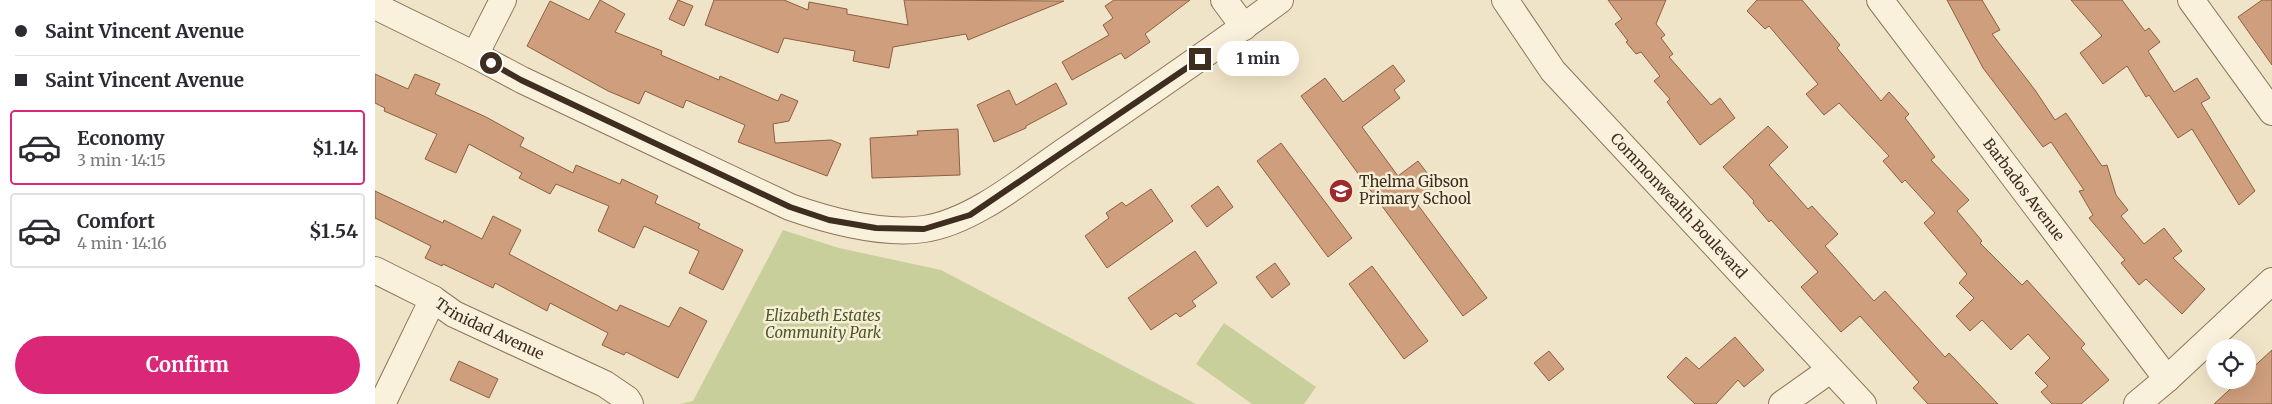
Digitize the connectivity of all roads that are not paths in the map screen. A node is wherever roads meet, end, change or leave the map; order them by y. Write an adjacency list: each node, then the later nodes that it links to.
1 (503, 0): 9 (street)
2 (1224, 0): 8 (street)
3 (1280, 0): 8 (street)
4 (1505, 0): 14 (street, Commonwealth Boulevard)
5 (1879, 0): 15 (street, Barbados Avenue)
6 (2194, 1): 10 (street)
7 (375, 6): 9 (street)
8 (1244, 27): 9 (street)
9 (475, 55)
10 (2272, 112)
11 (375, 270): 13 (street, Trinidad Avenue)
12 (2272, 281): 15 (street)
13 (433, 299): 16 (street); 17 (street, Trinidad Avenue)
14 (1830, 370): 18 (street); 19 (street, Commonwealth Boulevard)
15 (2167, 379): 20 (street)
16 (382, 404)
17 (629, 404)
18 (1782, 404)
19 (1863, 404)
20 (2137, 404)

